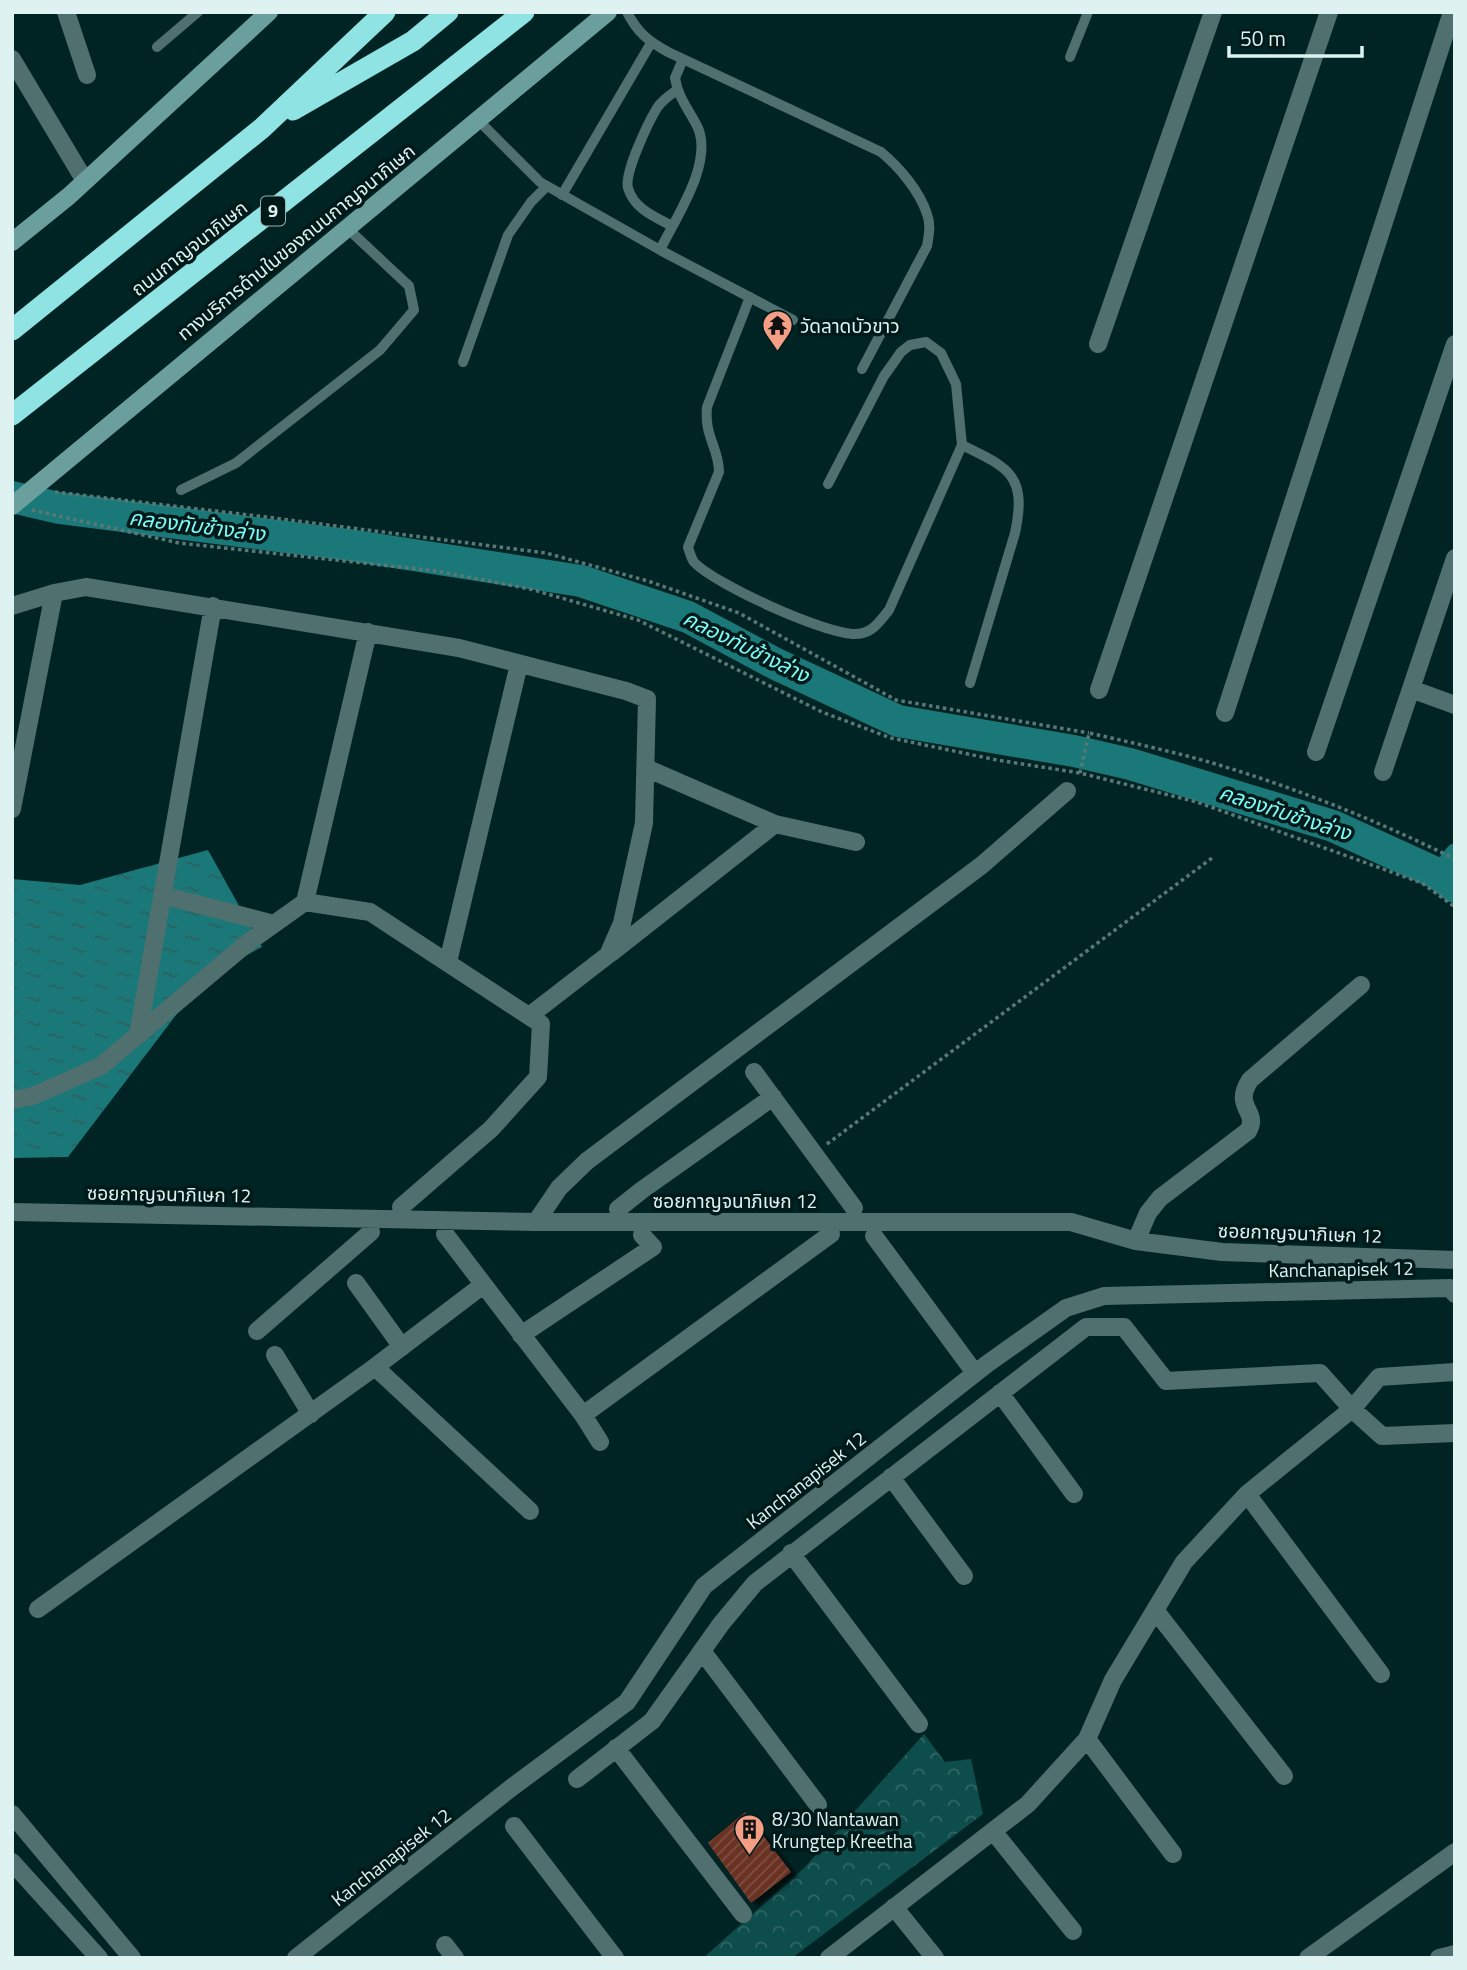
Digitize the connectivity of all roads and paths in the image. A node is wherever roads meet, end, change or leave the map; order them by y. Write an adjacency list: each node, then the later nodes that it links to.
1 (66, 12): 18 (street)
2 (198, 12): 14 (lane)
3 (269, 12): 22 (main road)
4 (385, 12): 21 (highway)
5 (448, 12): 21 (highway)
6 (524, 12): 36 (highway, ถนนกาญจนาภิเษก / 9)
7 (608, 12): 20 (main road, ทางบริการด้านในของถนนกาญจนาภิเษก)
8 (627, 12): 13 (lane)
9 (1088, 12): 15 (lane)
10 (1213, 12): 32 (street)
11 (1329, 12): 50 (street)
12 (1452, 12): 52 (street)
13 (651, 43): 17 (lane); 24 (lane)
14 (157, 47)
15 (1070, 57)
16 (12, 59): 22 (street)
17 (683, 59): 19 (lane); 35 (lane)
18 (87, 75)
19 (677, 90): 25 (lane); 25 (lane)
20 (478, 120): 23 (lane); 26 (main road, ทางบริการด้านในของถนนกาญจนาภิเษก)
21 (261, 129): 31 (highway)
22 (85, 181): 27 (main road)
23 (547, 186): 24 (lane); 34 (lane)
24 (562, 195): 28 (lane)
25 (672, 226): 28 (lane)
26 (347, 228): 39 (lane); 41 (main road, ทางบริการด้านในของถนนกาญจนาภิเษก)
27 (12, 242)
28 (660, 250): 29 (lane)
29 (750, 297): 30 (lane); 37 (lane)
30 (793, 320)
31 (12, 330)
32 (1098, 344)
33 (1455, 344): 54 (street)
34 (463, 362)
35 (862, 369)
36 (16, 412)
37 (962, 445): 38 (lane); 48 (lane)
38 (828, 484)
39 (181, 490)
40 (42, 491): 53 (path)
41 (19, 507): 57 (path)
42 (1455, 558): 49 (street)
43 (54, 593): 44 (street); 45 (street); 59 (street)
44 (12, 606)
45 (213, 606): 46 (street); 64 (street)
46 (368, 632): 47 (street); 65 (street)
47 (519, 664): 55 (street); 69 (street)
48 (970, 683)
49 (1410, 689): 51 (street); 56 (street)
50 (1100, 690)
51 (1455, 705)
52 (1225, 713)
53 (1089, 733): 57 (path); 63 (path)
54 (1316, 752)
55 (646, 768): 60 (street); 68 (street)
56 (1383, 772)
57 (1080, 773): 66 (path)
58 (1067, 791): 81 (street)
59 (12, 810)
60 (775, 824): 61 (street); 68 (street)
61 (856, 842)
62 (1212, 858): 76 (path)
63 (1455, 859)
64 (162, 895): 67 (street); 72 (street)
65 (305, 902): 67 (street); 69 (street)
66 (1455, 907)
67 (274, 925): 72 (street)
68 (608, 955): 71 (street)
69 (448, 962): 71 (street)
70 (1361, 985): 87 (street)
71 (529, 1016): 77 (street)
72 (138, 1035): 75 (street)
73 (754, 1072): 74 (street)
74 (773, 1097): 76 (street); 78 (street)
75 (12, 1100)
76 (814, 1154): 80 (street)
77 (401, 1207)
78 (618, 1209)
79 (12, 1212): 81 (street, ซอยกาญจนาภิเษก 12)
80 (857, 1213)
81 (536, 1223): 87 (street, ซอยกาญจนาภิเษก 12)
82 (371, 1232): 92 (street)
83 (445, 1234): 90 (street)
84 (831, 1234): 102 (street)
85 (642, 1236): 93 (street)
86 (874, 1236): 98 (street)
87 (1136, 1241): 88 (street, ซอยกาญจนาภิเษก 12)
88 (1455, 1260)
89 (356, 1283): 94 (street)
90 (484, 1285): 93 (street); 94 (street)
91 (1455, 1294): 98 (street, Kanchanapisek 12)
92 (257, 1331)
93 (521, 1335): 102 (street)
94 (402, 1347): 96 (street)
95 (275, 1355): 101 (street)
96 (375, 1367): 101 (street); 108 (street)
97 (1455, 1372): 100 (street)
98 (975, 1373): 133 (street, Kanchanapisek 12)
99 (1000, 1394): 100 (street); 105 (street); 106 (street)
100 (1352, 1409): 103 (street); 107 (street)
101 (310, 1414): 111 (street)
102 (583, 1415): 104 (street)
103 (1455, 1433)
104 (600, 1442)
105 (891, 1476): 109 (street); 110 (street)
106 (1074, 1494)
107 (1247, 1494): 112 (street); 114 (street)
108 (530, 1511)
109 (791, 1553): 113 (street); 115 (street)
110 (964, 1576)
111 (38, 1609)
112 (1155, 1610): 116 (street); 118 (street)
113 (702, 1651): 117 (street); 120 (street)
114 (1381, 1674)
115 (919, 1724)
116 (1087, 1739): 123 (street); 125 (street)
117 (616, 1748): 119 (street); 128 (street)
118 (1284, 1776)
119 (577, 1779)
120 (818, 1805)
121 (12, 1814): 132 (street)
122 (514, 1826): 134 (street)
123 (993, 1831): 127 (street); 129 (street)
124 (1455, 1852): 137 (street)
125 (1173, 1854)
126 (12, 1862): 131 (street)
127 (894, 1908): 135 (street); 136 (street)
128 (743, 1914)
129 (1073, 1931)
130 (1455, 1954): 138 (street)
131 (99, 1958)
132 (132, 1958)
133 (296, 1958)
134 (615, 1958)
135 (828, 1958)
136 (935, 1958)
137 (1308, 1958)
138 (1439, 1958)

